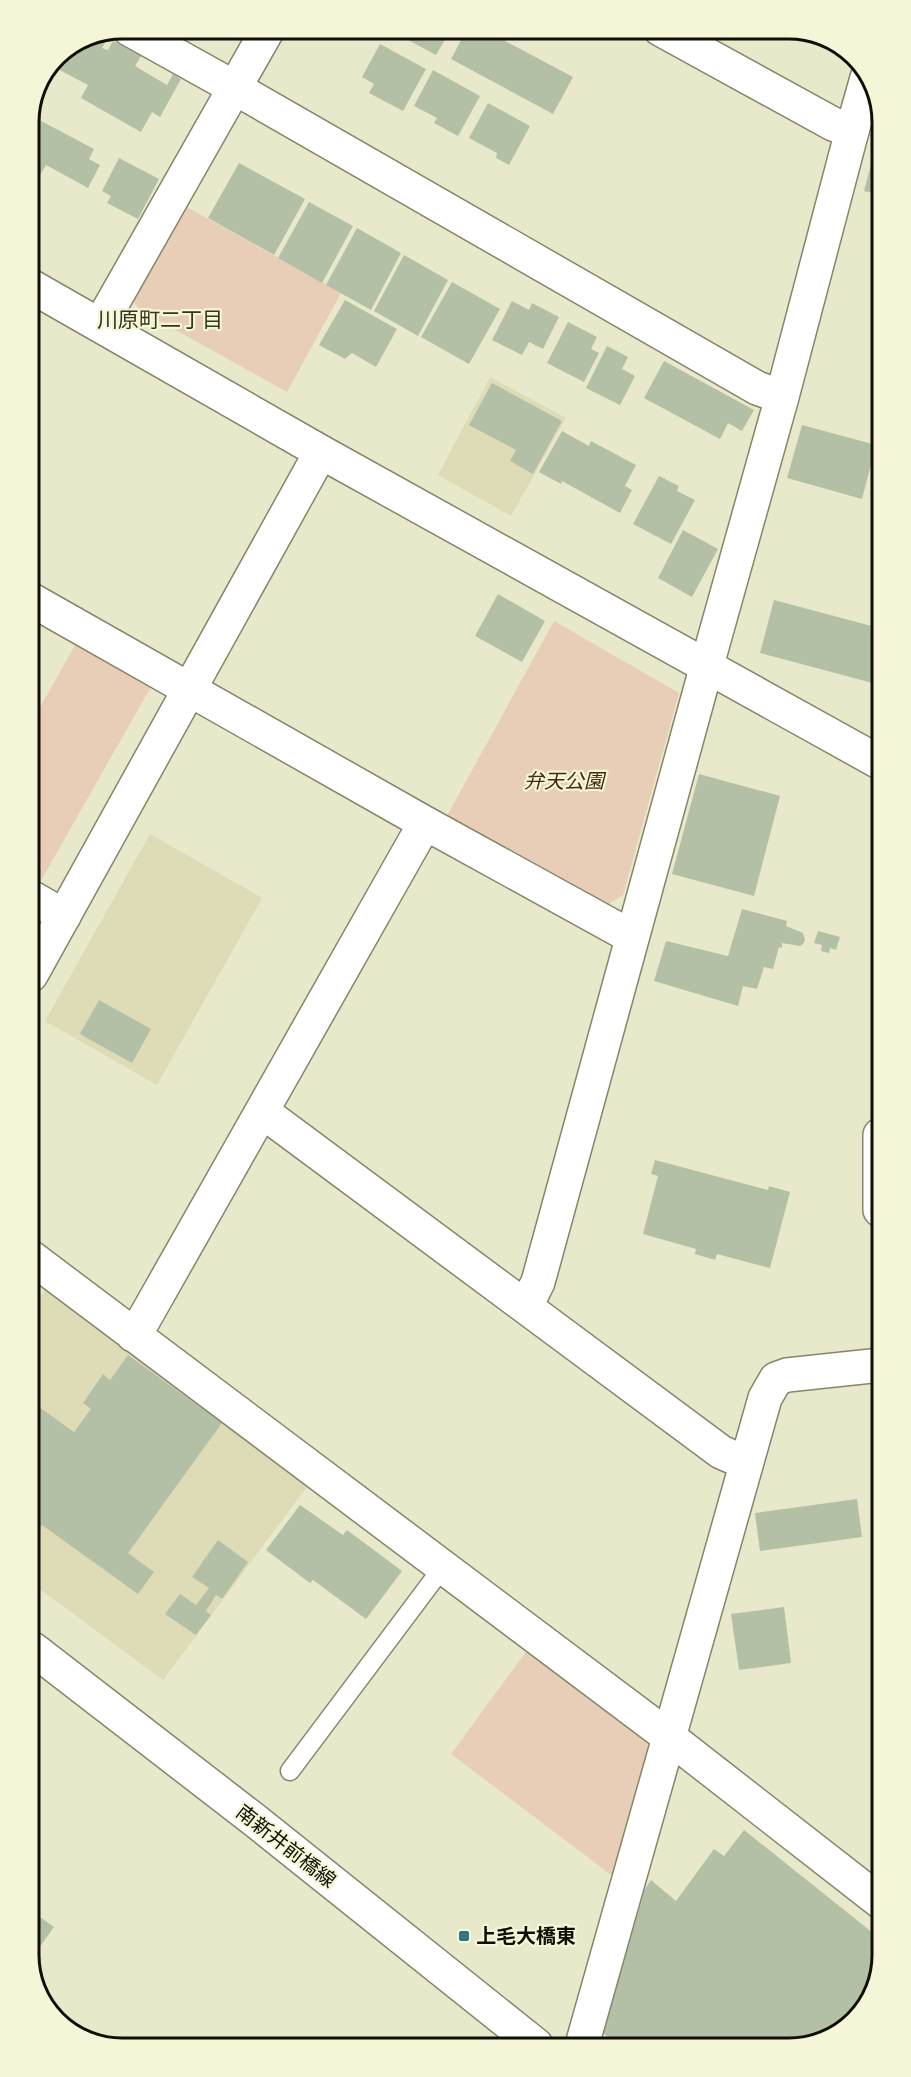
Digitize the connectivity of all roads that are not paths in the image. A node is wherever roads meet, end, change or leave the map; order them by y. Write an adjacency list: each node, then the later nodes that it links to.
1 (149, 39): 4 (street)
2 (262, 39): 4 (street)
3 (678, 39): 6 (street)
4 (236, 88): 8 (street); 9 (street)
5 (864, 88): 6 (street)
6 (852, 131): 9 (street)
7 (39, 291): 8 (street)
8 (100, 325): 10 (street)
9 (782, 397): 12 (street)
10 (321, 452): 12 (street); 13 (street)
11 (39, 604): 13 (street)
12 (707, 665): 14 (street); 18 (street)
13 (190, 689): 15 (street); 17 (street)
14 (872, 758)
15 (425, 822): 18 (street); 20 (street)
16 (39, 902): 17 (street)
17 (64, 916): 19 (street)
18 (632, 937): 22 (street)
19 (39, 961)
20 (263, 1112): 22 (street); 23 (street)
21 (39, 1263): 23 (street)
22 (526, 1306): 25 (street)
23 (134, 1335): 26 (street)
24 (872, 1366): 25 (street)
25 (746, 1462): 28 (street)
26 (443, 1567): 28 (street); 29 (lane)
27 (39, 1654): 31 (street, 南新井前橋線)
28 (669, 1737): 30 (street); 32 (street)
29 (290, 1771)
30 (872, 1895)
31 (527, 2038)
32 (584, 2038)

